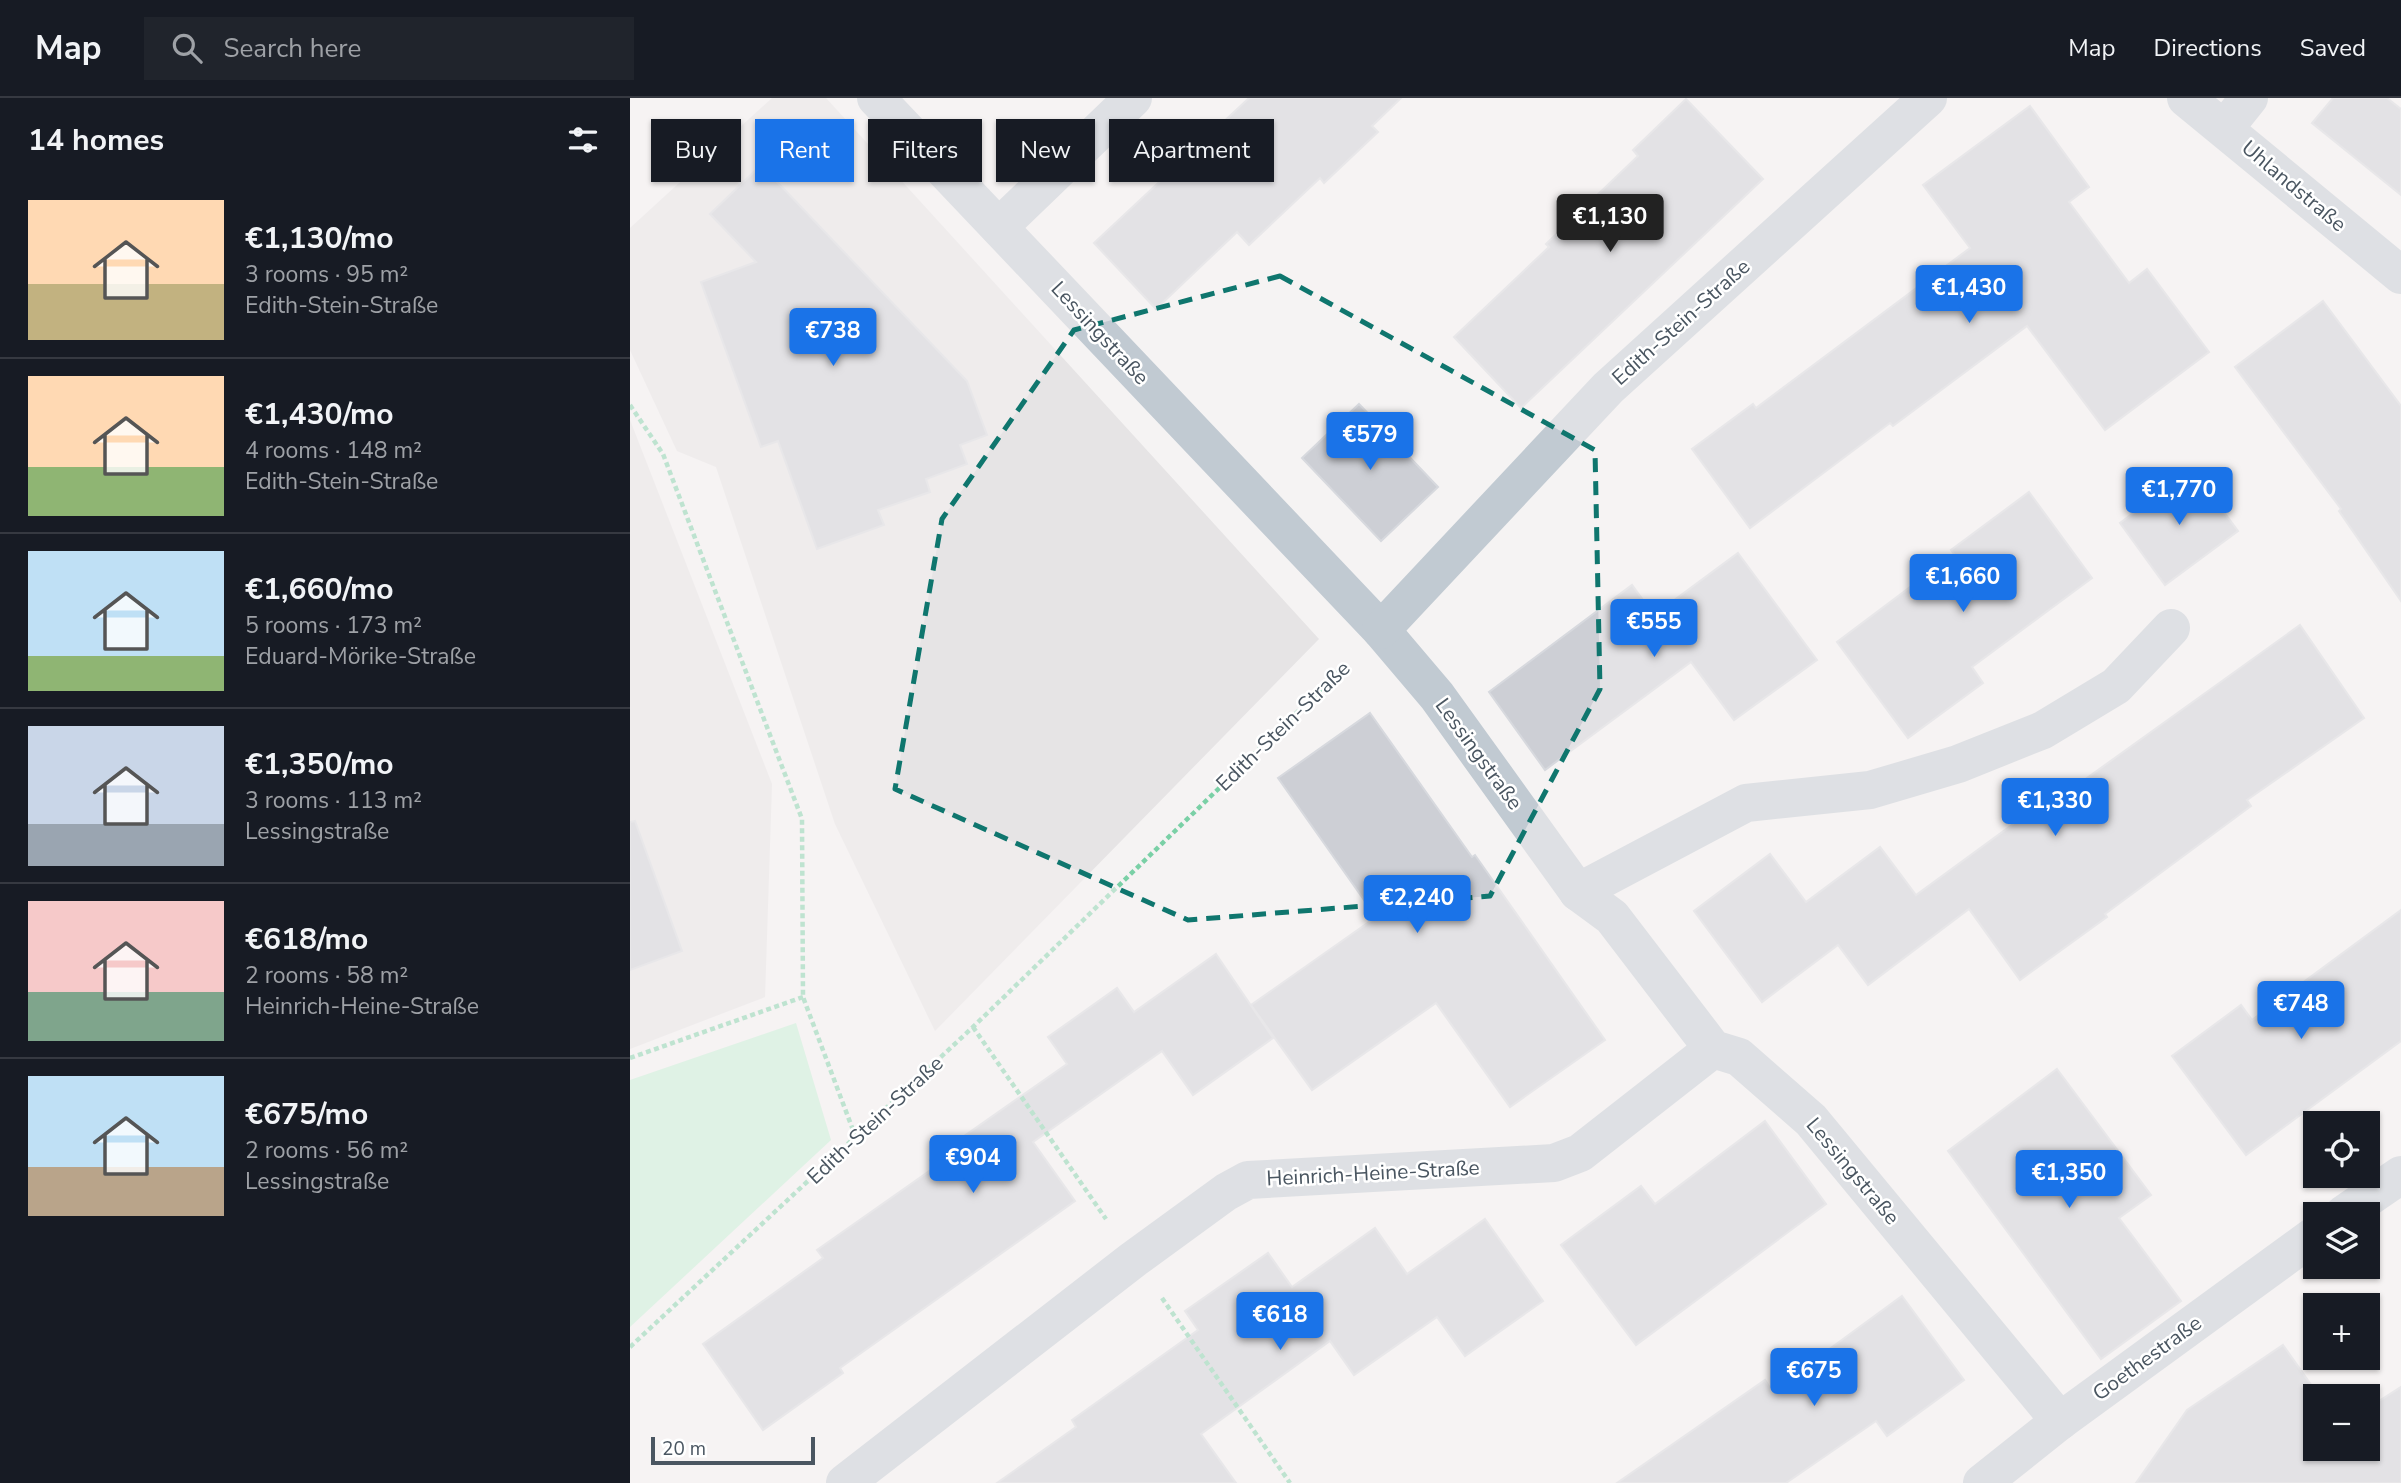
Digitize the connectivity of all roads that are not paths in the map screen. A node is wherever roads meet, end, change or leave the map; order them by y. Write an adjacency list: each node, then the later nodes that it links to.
1 (876, 98): 7 (street, Lessingstraße)
2 (1133, 98): 7 (street)
3 (1928, 98): 10 (street, Edith-Stein-Straße)
4 (2186, 98): 6 (street, Uhlandstraße)
5 (2249, 98): 6 (street)
6 (2225, 128): 8 (street, Uhlandstraße)
7 (999, 226): 10 (street, Lessingstraße)
8 (2401, 275)
9 (2171, 628): 11 (street)
10 (1381, 630): 11 (street, Lessingstraße)
11 (1578, 892): 12 (street, Lessingstraße)
12 (1713, 1049): 16 (street, Lessingstraße); 17 (street, Heinrich-Heine-Straße)
13 (2401, 1175): 14 (street)
14 (2362, 1202)
15 (2303, 1244): 16 (street, Goethestraße)
16 (2060, 1421): 18 (street, Goethestraße)
17 (845, 1483)
18 (1982, 1483)

